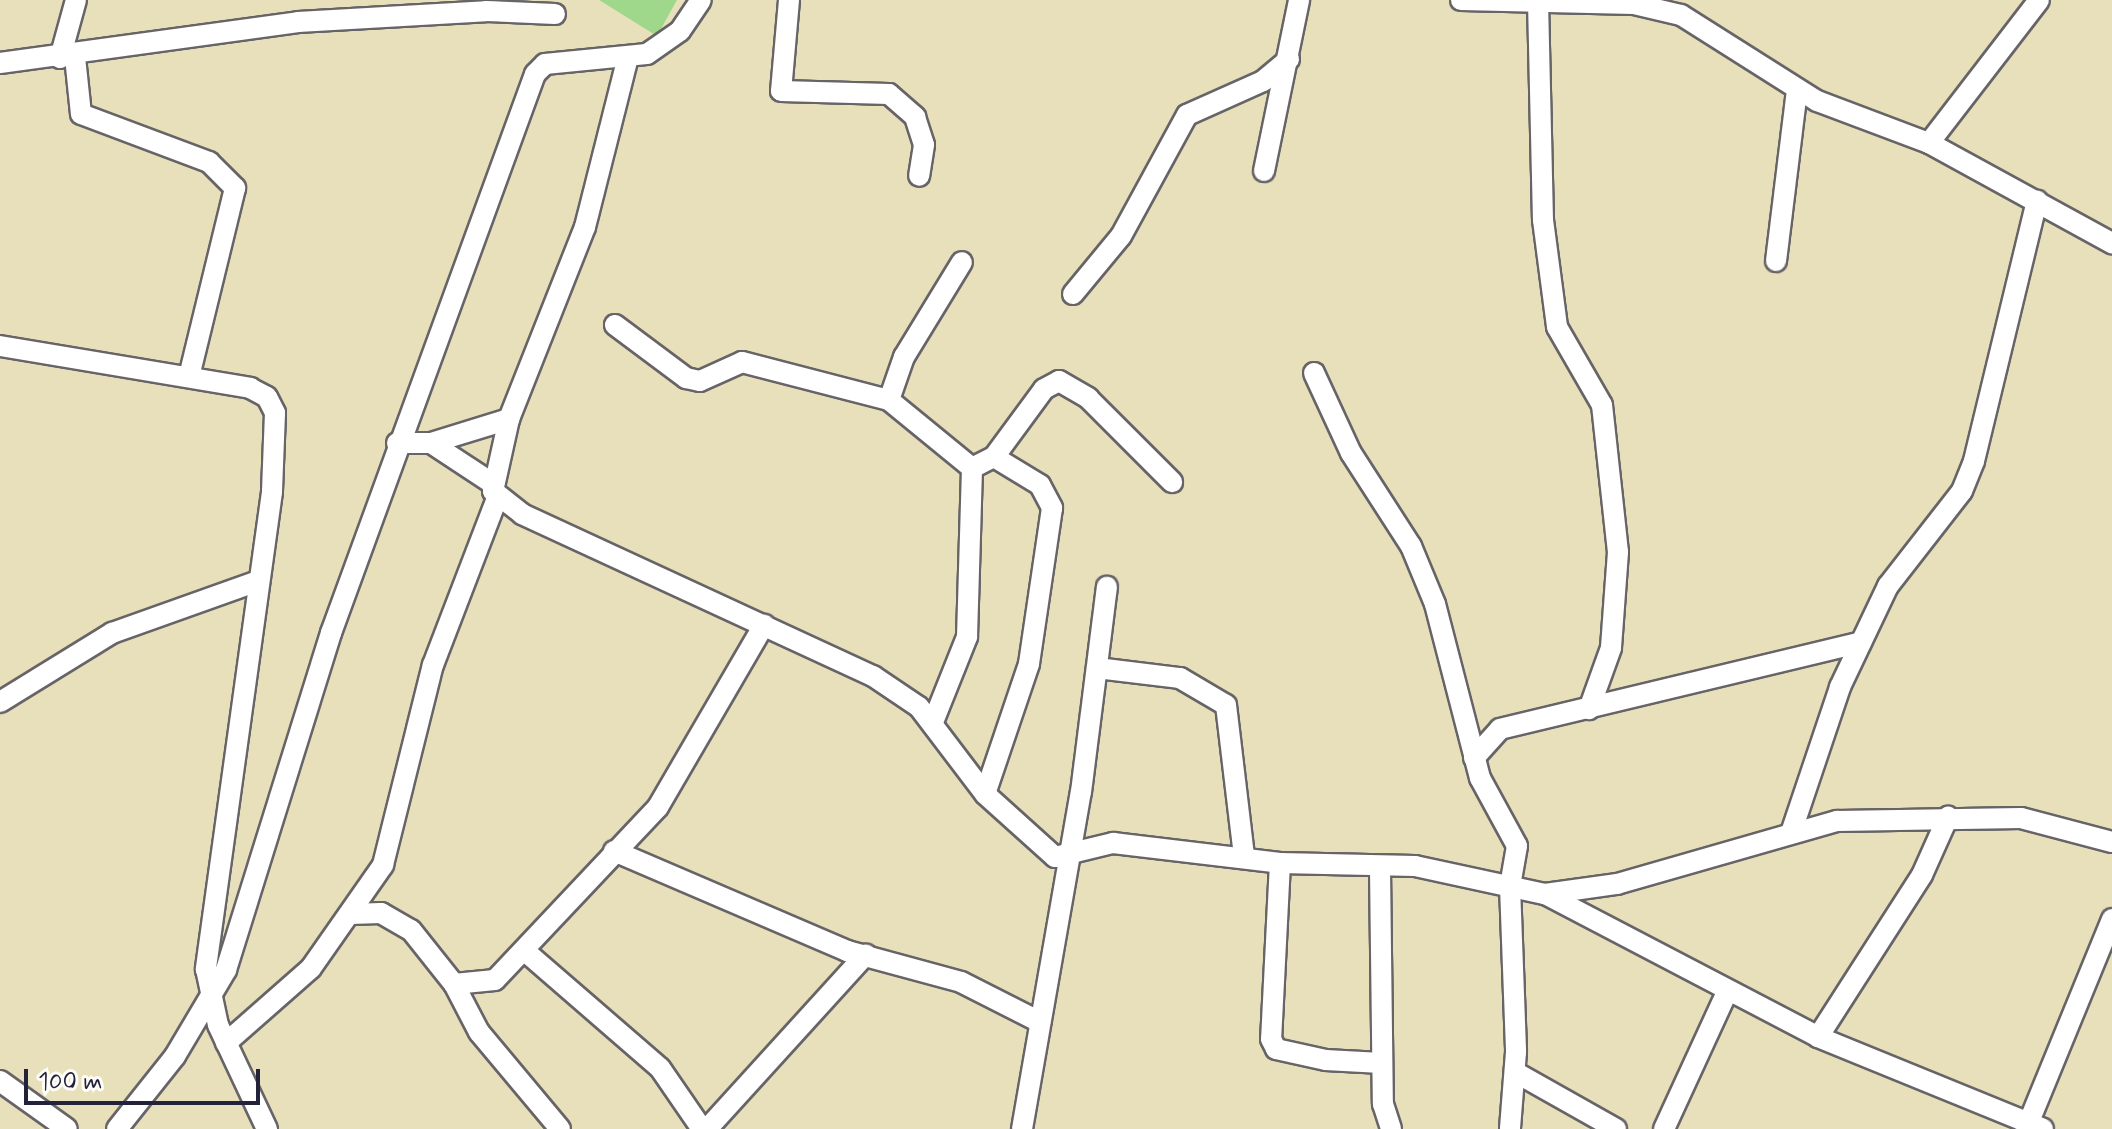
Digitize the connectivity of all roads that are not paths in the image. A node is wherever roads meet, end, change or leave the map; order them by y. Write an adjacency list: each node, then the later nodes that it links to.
1 (76, 0): 9 (street)
2 (701, 0): 11 (street)
3 (789, 0): 16 (street)
4 (1299, 0): 10 (street)
5 (1461, 0): 7 (street)
6 (2039, 0): 14 (street)
7 (1538, 1): 13 (street); 40 (street)
8 (555, 14): 9 (street)
9 (68, 57): 12 (street); 25 (street)
10 (1289, 59): 15 (street); 21 (street)
11 (627, 61): 27 (street); 28 (street)
12 (0, 63)
13 (1797, 90): 14 (street); 19 (street)
14 (1929, 143): 17 (street)
15 (1264, 171)
16 (919, 176)
17 (2037, 201): 18 (street); 37 (street)
18 (2112, 243)
19 (1776, 261)
20 (962, 262): 26 (street)
21 (1073, 294)
22 (615, 325): 26 (street)
23 (0, 346): 25 (street)
24 (1314, 373): 42 (street)
25 (189, 376): 34 (street)
26 (889, 400): 31 (street)
27 (509, 419): 29 (street); 33 (street)
28 (397, 443): 29 (street); 60 (street)
29 (431, 443): 33 (street)
30 (994, 457): 31 (street); 32 (street); 43 (street)
31 (972, 468): 41 (street)
32 (1172, 482)
33 (495, 490): 36 (street); 54 (street)
34 (255, 582): 39 (street); 60 (street)
35 (1107, 587): 38 (street)
36 (764, 625): 41 (street); 47 (street)
37 (1861, 642): 40 (street); 45 (street)
38 (1097, 668): 48 (street); 49 (street)
39 (0, 702)
40 (1589, 709): 42 (street)
41 (933, 722): 43 (street)
42 (1474, 758): 52 (street)
43 (985, 794): 49 (street)
44 (1948, 817): 45 (street); 46 (street); 62 (street)
45 (1792, 830): 53 (street)
46 (2112, 842)
47 (614, 851): 56 (street); 57 (street)
48 (1244, 857): 49 (street); 50 (street)
49 (1066, 860): 61 (street)
50 (1280, 863): 51 (street); 64 (street)
51 (1380, 869): 52 (street); 64 (street)
52 (1510, 886): 53 (street); 65 (street)
53 (1545, 894): 59 (street)
54 (350, 914): 58 (street); 63 (street)
55 (2112, 919): 67 (street)
56 (526, 952): 58 (street); 72 (street)
57 (866, 954): 61 (street); 72 (street)
58 (454, 984): 71 (street)
59 (1727, 992): 62 (street); 77 (street)
60 (212, 996): 63 (street); 69 (street)
61 (1040, 1022): 73 (street)
62 (1818, 1037): 67 (street)
63 (226, 1043): 70 (street)
64 (1381, 1063): 74 (street)
65 (1515, 1072): 75 (street); 76 (street)
66 (0, 1081): 68 (street)
67 (2032, 1127)
68 (67, 1129)
69 (117, 1129)
70 (267, 1129)
71 (560, 1129)
72 (704, 1129)
73 (1022, 1129)
74 (1391, 1129)
75 (1510, 1129)
76 (1616, 1129)
77 (1664, 1129)

